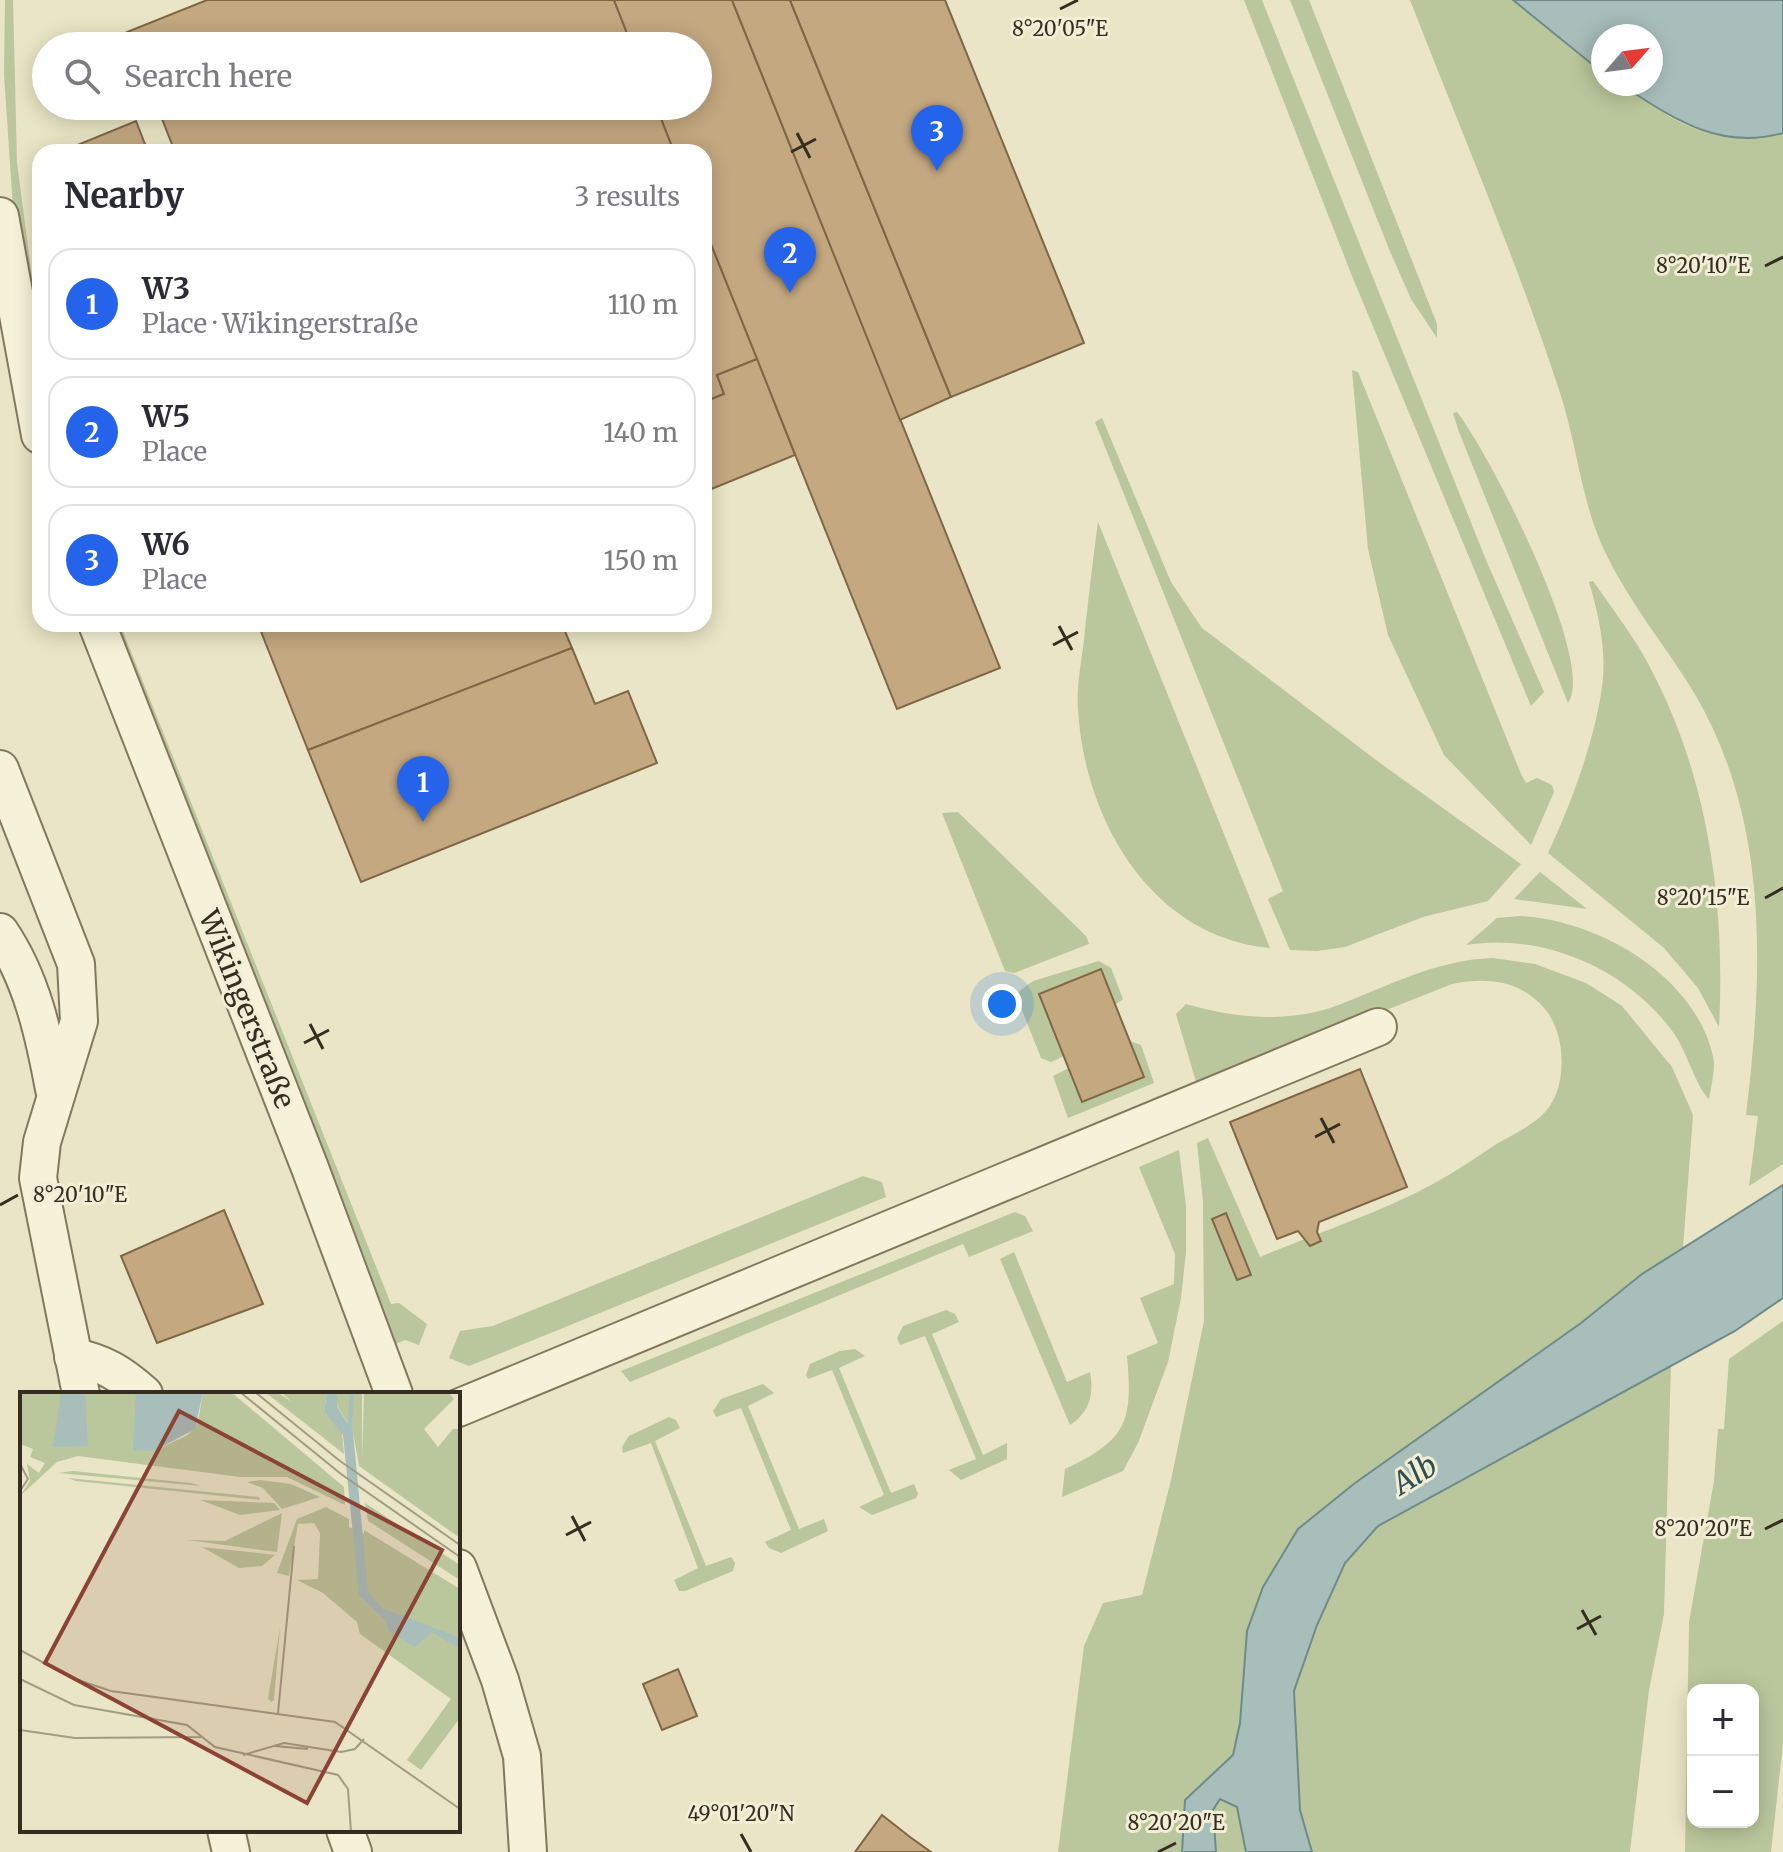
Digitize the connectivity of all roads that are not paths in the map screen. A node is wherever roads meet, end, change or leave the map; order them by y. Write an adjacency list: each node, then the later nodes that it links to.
1 (0, 216): 2 (street)
2 (32, 391)
3 (100, 632): 11 (street, Wikingerstraße)
4 (0, 769): 7 (street)
5 (0, 932): 7 (street)
6 (1378, 1027): 12 (street)
7 (55, 1095): 8 (street)
8 (73, 1357): 9 (street); 10 (street)
9 (81, 1392)
10 (141, 1392)
11 (393, 1392)
12 (460, 1407)
13 (460, 1574): 18 (street)
14 (226, 1832): 16 (street)
15 (346, 1832): 17 (street)
16 (231, 1852)
17 (353, 1852)
18 (528, 1852)

